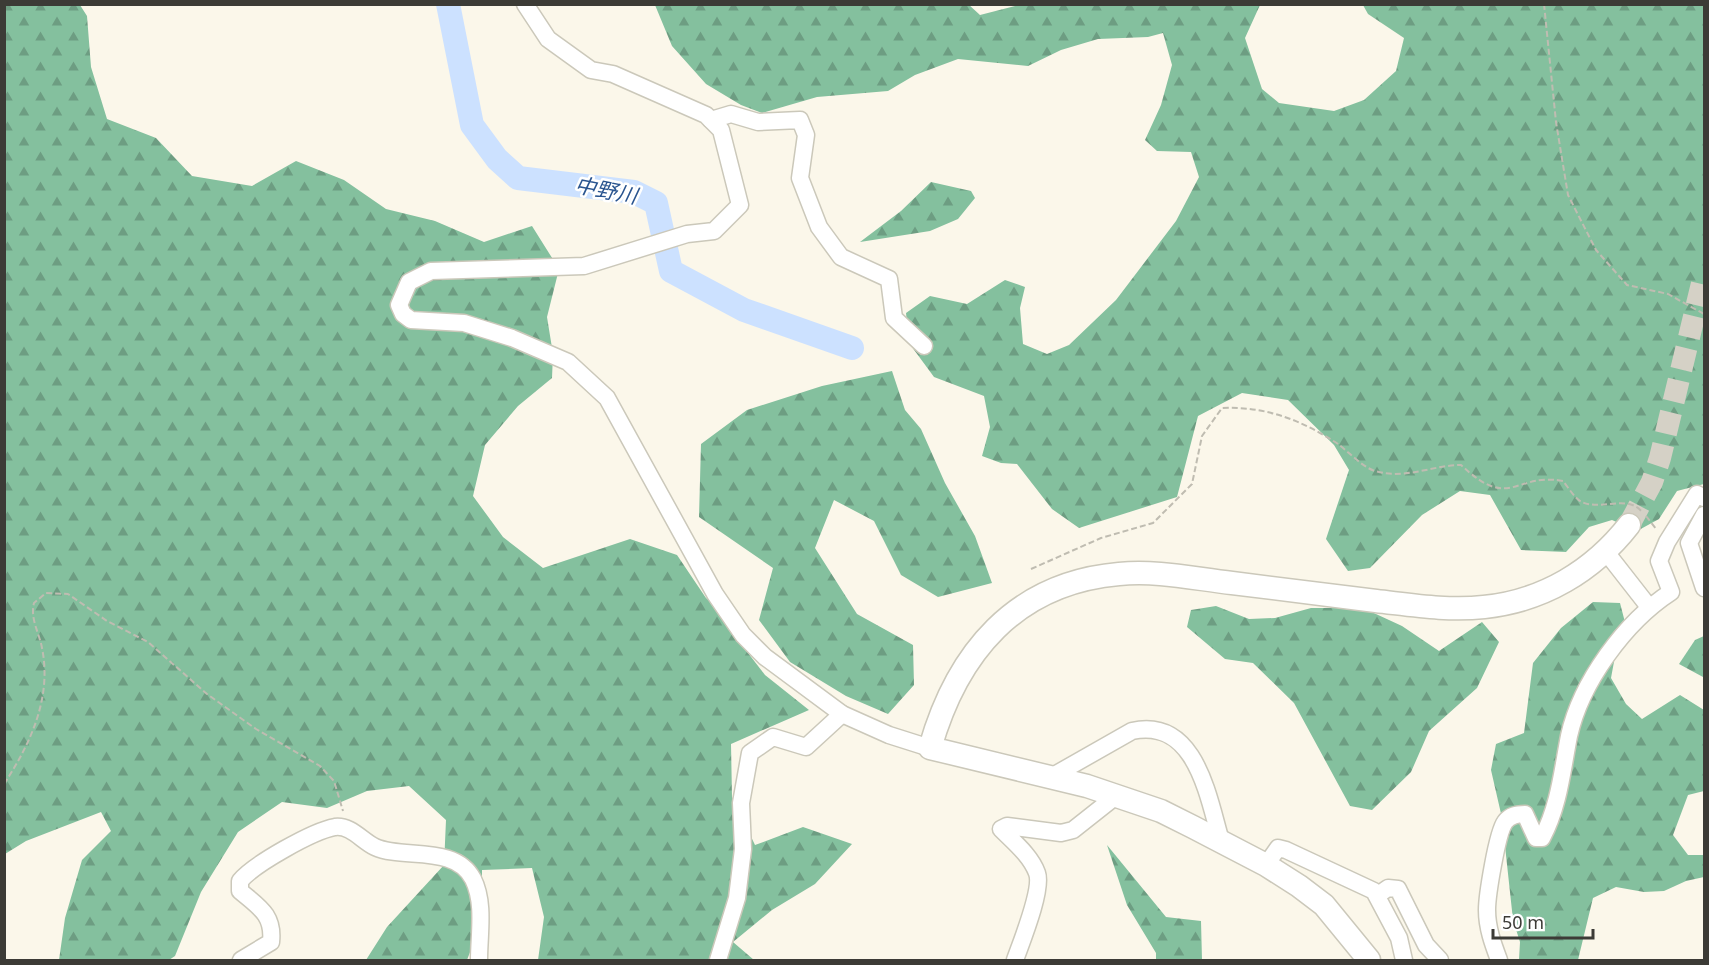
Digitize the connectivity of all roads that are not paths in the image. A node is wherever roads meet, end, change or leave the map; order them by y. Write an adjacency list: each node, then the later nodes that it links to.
1 (532, 7): 2 (street)
2 (711, 120): 3 (street); 10 (street)
3 (924, 346)
4 (1704, 498): 9 (street)
5 (1704, 514): 8 (street)
6 (1629, 525): 7 (street)
7 (1606, 552): 9 (street); 11 (street)
8 (1704, 588)
9 (1648, 607): 24 (street)
10 (842, 714): 11 (street); 19 (street)
11 (930, 748): 12 (street)
12 (1051, 777): 13 (street); 14 (street)
13 (1116, 796): 14 (street); 20 (street)
14 (1221, 841): 15 (street)
15 (1266, 865): 16 (street); 21 (street)
16 (1378, 895): 22 (street); 23 (street)
17 (241, 960): 18 (street)
18 (479, 960)
19 (718, 960)
20 (1016, 960)
21 (1369, 960)
22 (1404, 960)
23 (1440, 960)
24 (1499, 960)

